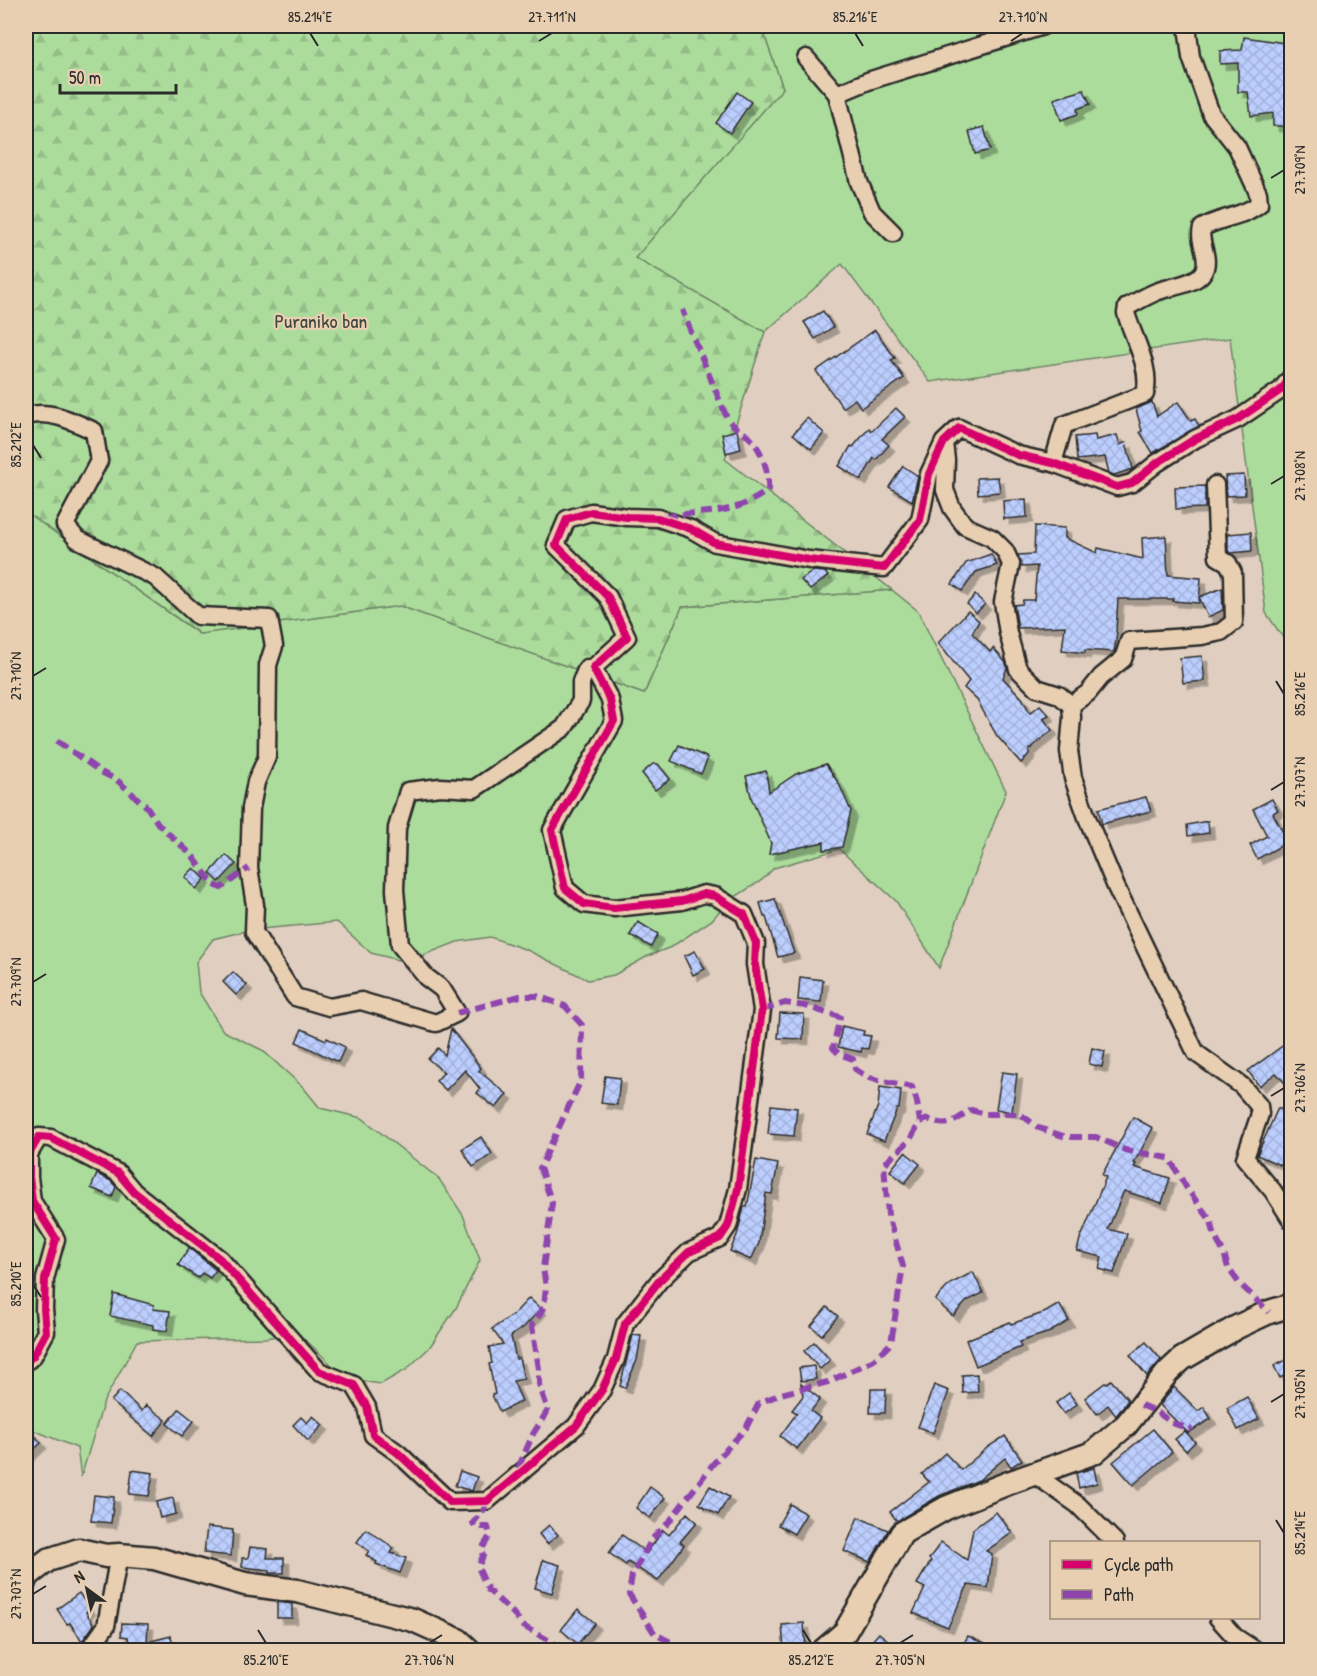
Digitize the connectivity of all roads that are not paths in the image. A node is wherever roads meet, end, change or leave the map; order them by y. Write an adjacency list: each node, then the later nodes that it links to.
1 (1043, 26): 4 (street)
2 (1187, 26): 9 (street)
3 (806, 58): 4 (street)
4 (837, 94): 5 (street)
5 (893, 233)
6 (1292, 376): 9 (street)
7 (26, 416): 11 (street)
8 (944, 442): 9 (street); 11 (street); 12 (street)
9 (1053, 463)
10 (1215, 485): 12 (street)
11 (593, 668): 15 (street)
12 (1071, 705): 13 (street)
13 (1292, 1221)
14 (1292, 1305): 16 (street)
15 (26, 1362)
16 (1034, 1474): 17 (street); 23 (street)
17 (1114, 1541)
18 (119, 1555): 19 (street); 21 (street); 22 (street)
19 (26, 1580)
20 (1220, 1619): 24 (street)
21 (89, 1650)
22 (469, 1650)
23 (824, 1650)
24 (1255, 1650)

